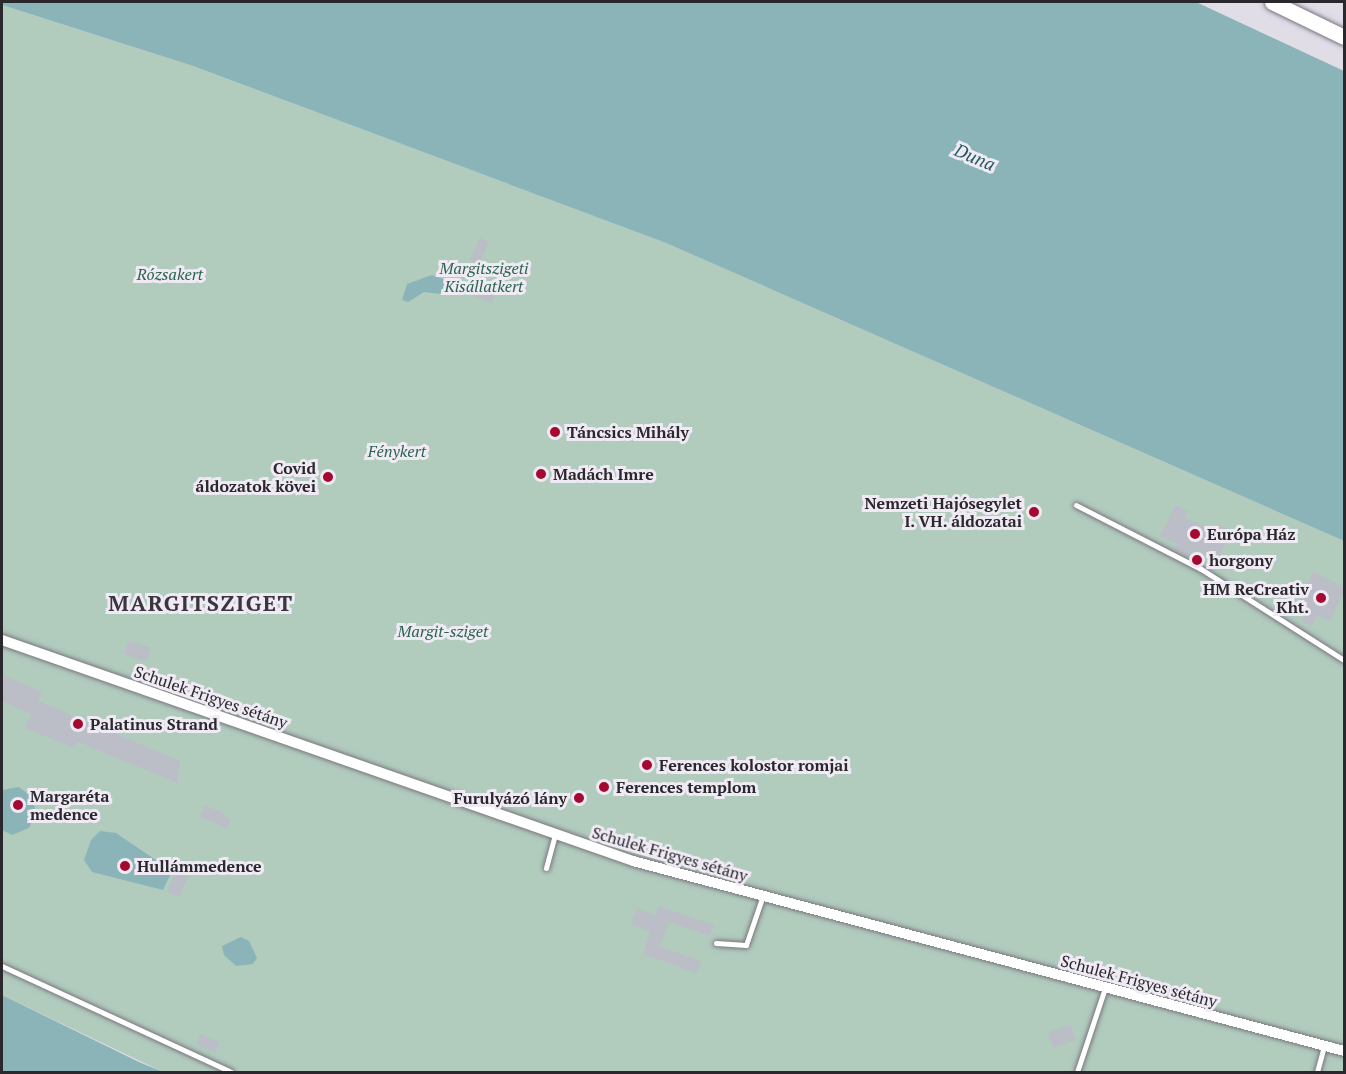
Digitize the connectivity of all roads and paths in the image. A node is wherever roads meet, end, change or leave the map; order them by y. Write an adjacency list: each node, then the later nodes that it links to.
1 (1272, 2): 2 (main road)
2 (1344, 37)
3 (1076, 505): 5 (lane)
4 (2, 640): 6 (street, Schulek Frigyes sétány)
5 (1344, 660)
6 (555, 835): 7 (lane); 8 (street, Schulek Frigyes sétány)
7 (546, 868)
8 (763, 896): 9 (lane); 11 (street, Schulek Frigyes sétány)
9 (716, 944)
10 (2, 966): 14 (lane)
11 (1105, 988): 12 (street, Schulek Frigyes sétány); 15 (lane)
12 (1324, 1046): 13 (street, Schulek Frigyes sétány); 16 (lane)
13 (1344, 1051)
14 (231, 1072)
15 (1077, 1072)
16 (1317, 1072)

